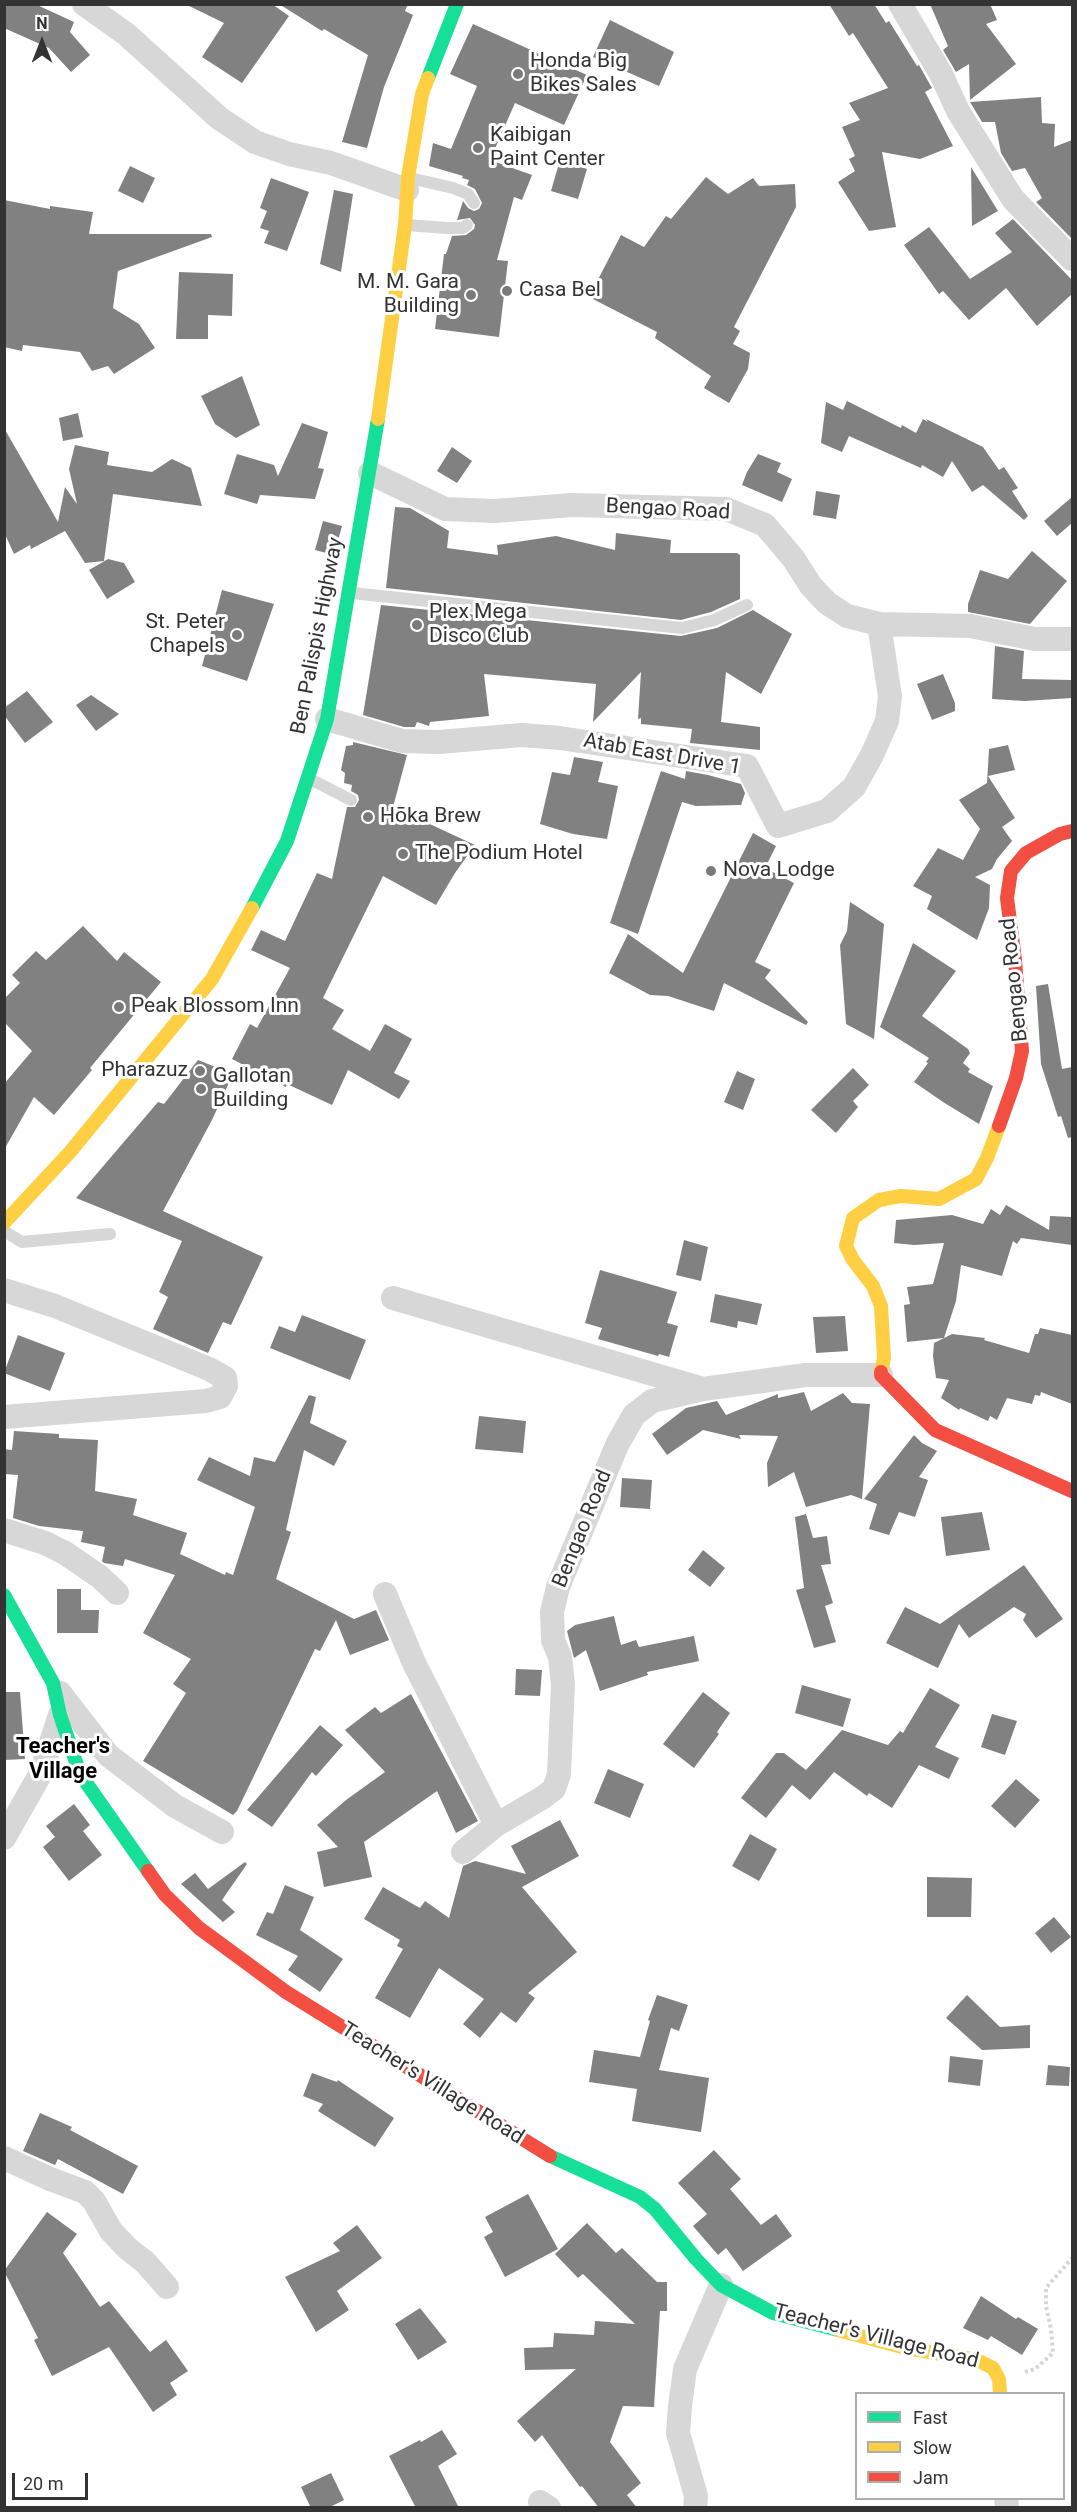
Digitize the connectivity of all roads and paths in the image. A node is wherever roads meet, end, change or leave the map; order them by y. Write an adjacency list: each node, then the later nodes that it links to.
1 (84, 4): 4 (street)
2 (457, 4): 4 (street, Ben Palispis Highway)
3 (900, 4): 8 (street)
4 (408, 184): 5 (lane); 6 (street, Ben Palispis Highway)
5 (474, 203)
6 (405, 225): 7 (lane); 9 (street, Ben Palispis Highway)
7 (467, 225)
8 (1072, 259)
9 (370, 473): 10 (street, Ben Palispis Highway); 12 (street, Bengao Road)
10 (350, 592): 11 (lane); 14 (street, Ben Palispis Highway)
11 (747, 605)
12 (879, 624): 13 (street, Bengao Road); 14 (street, Atab East Drive 1)
13 (1072, 639)
14 (327, 720): 15 (street, Ben Palispis Highway)
15 (307, 777): 16 (lane); 18 (street, Ben Palispis Highway)
16 (351, 800)
17 (1072, 831): 23 (street, Bengao Road)
18 (4, 1223)
19 (4, 1231): 20 (lane)
20 (110, 1234)
21 (4, 1290): 25 (street)
22 (393, 1298): 24 (street)
23 (881, 1375): 24 (street, Bengao Road); 26 (street)
24 (703, 1389): 33 (street, Bengao Road)
25 (4, 1417)
26 (1072, 1491)
27 (4, 1530): 28 (street)
28 (117, 1593)
29 (385, 1594): 33 (street)
30 (4, 1596): 31 (street, Teacher's Village Road)
31 (53, 1683): 32 (street, Teacher's Village Road); 34 (street)
32 (60, 1715): 35 (street); 39 (street, Teacher's Village Road)
33 (496, 1825): 36 (street, Bengao Road)
34 (222, 1832)
35 (4, 1838)
36 (463, 1852)
37 (4, 2158): 40 (street)
38 (1072, 2258): 41 (path)
39 (721, 2284): 41 (street, Teacher's Village Road); 43 (street)
40 (167, 2287)
41 (999, 2379): 42 (street, Teacher's Village Road)
42 (1000, 2392)
43 (695, 2508)

